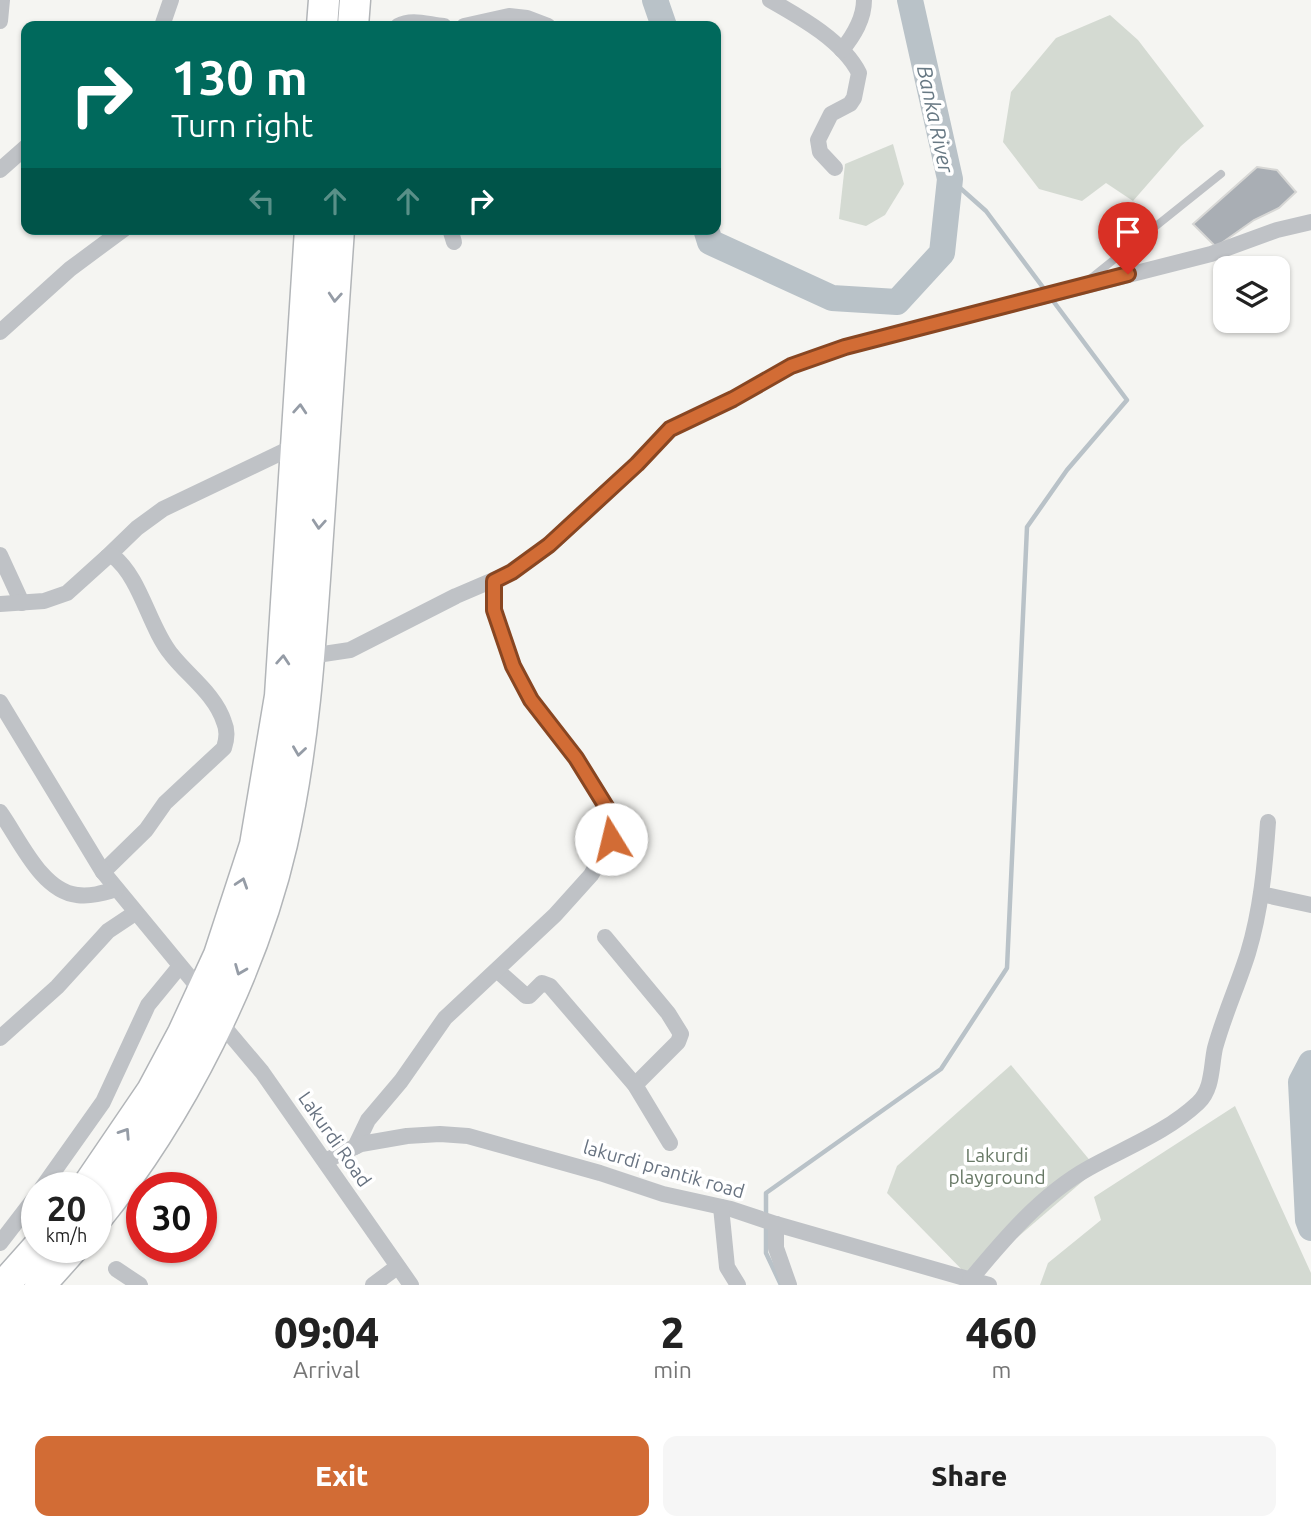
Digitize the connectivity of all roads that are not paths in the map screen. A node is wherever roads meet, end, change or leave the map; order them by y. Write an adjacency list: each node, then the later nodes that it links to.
1 (2, 0): 7 (street)
2 (170, 0): 8 (street)
3 (324, 0): 9 (highway)
4 (355, 0): 10 (highway)
5 (770, 0): 13 (street)
6 (864, 0): 13 (street)
7 (0, 21)
8 (164, 21)
9 (323, 21)
10 (353, 21)
11 (486, 21): 12 (street)
12 (535, 21)
13 (842, 50): 15 (street)
14 (21, 151): 16 (street)
15 (835, 169)
16 (0, 170)
17 (1221, 174): 22 (lane)
18 (1311, 222): 22 (street)
19 (116, 235): 23 (street)
20 (310, 235): 24 (highway, one-way to 20)
21 (339, 235): 30 (highway, one-way to 30)
22 (1081, 286): 27 (street)
23 (0, 332)
24 (297, 446): 26 (street); 42 (highway, one-way to 24)
25 (0, 555): 28 (street)
26 (107, 557): 28 (street); 34 (street)
27 (494, 581): 30 (street); 41 (street)
28 (22, 603): 29 (street)
29 (0, 604)
30 (310, 656): 43 (highway, one-way to 43)
31 (0, 702): 34 (street)
32 (0, 812): 35 (street)
33 (1268, 822): 36 (street)
34 (103, 872): 35 (street)
35 (116, 890): 38 (street)
36 (1261, 894): 37 (street); 60 (street)
37 (1311, 905)
38 (135, 913): 40 (street); 44 (street)
39 (605, 937): 45 (street)
40 (180, 966): 42 (street); 49 (street)
41 (498, 971): 45 (street); 47 (street)
42 (202, 992): 50 (highway, one-way to 42)
43 (219, 1021): 48 (street, Lakurdi Road); 51 (highway)
44 (0, 1038)
45 (635, 1085): 46 (street)
46 (670, 1143)
47 (355, 1147): 48 (street, lakurdi prantik road); 52 (street, lakurdi prantik road)
48 (325, 1161): 58 (street, Lakurdi Road)
49 (53, 1172)
50 (97, 1172)
51 (112, 1199)
52 (721, 1206): 54 (street, lakurdi prantik road); 66 (street)
53 (21, 1216): 55 (street)
54 (773, 1223): 60 (street, lakurdi prantik road); 67 (street)
55 (0, 1243)
56 (24, 1263): 61 (highway)
57 (60, 1263): 62 (highway)
58 (397, 1266): 64 (street); 65 (street, Lakurdi Road)
59 (116, 1269): 63 (street)
60 (970, 1280): 68 (street, lakurdi prantik road)
61 (4, 1285)
62 (40, 1285)
63 (140, 1285)
64 (373, 1285)
65 (411, 1285)
66 (738, 1285)
67 (789, 1285)
68 (989, 1285)

